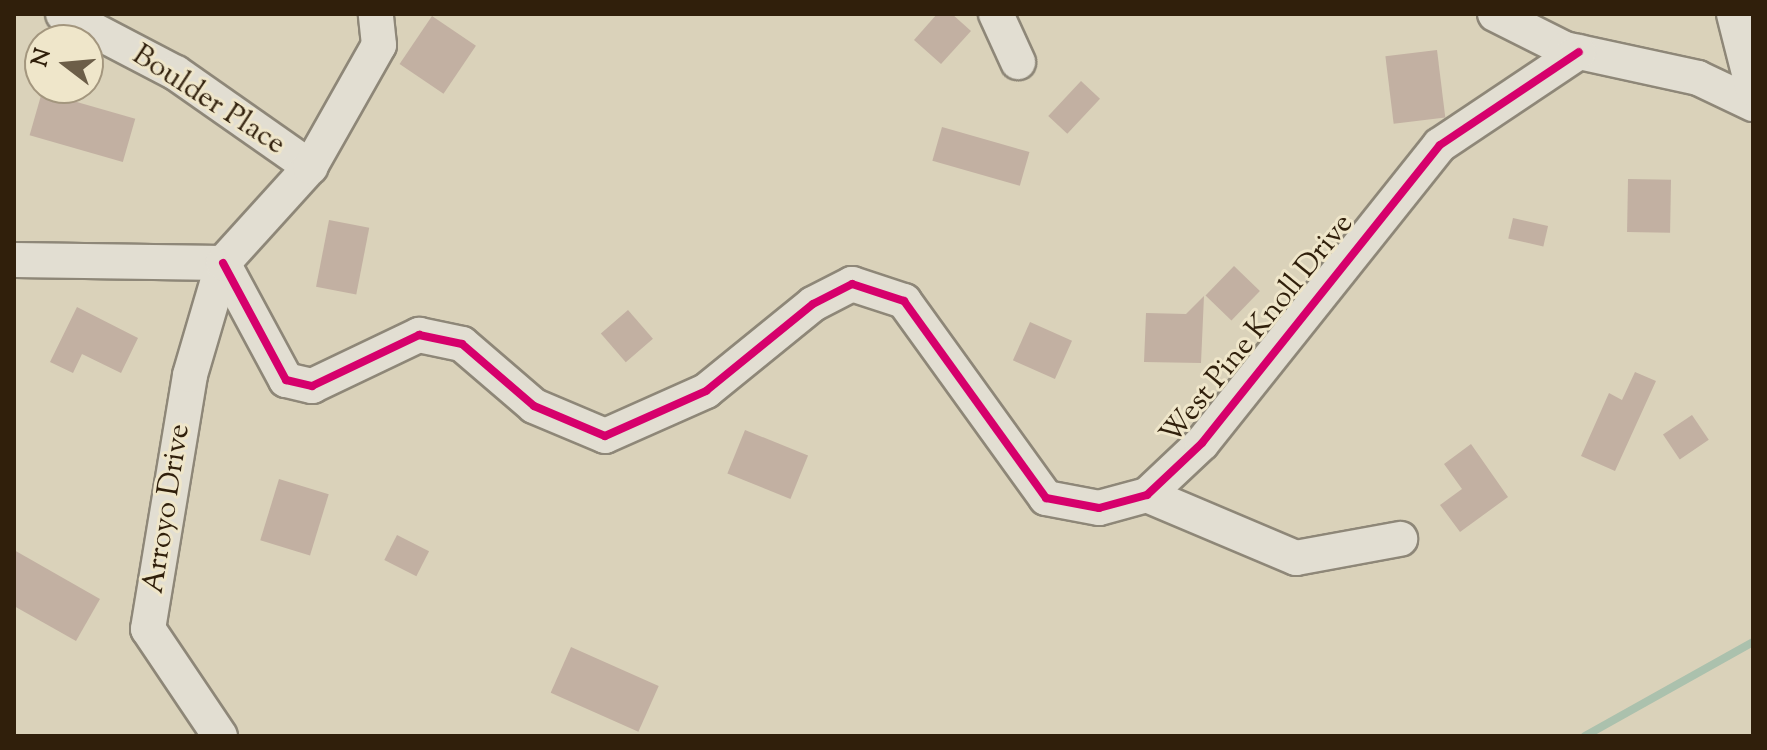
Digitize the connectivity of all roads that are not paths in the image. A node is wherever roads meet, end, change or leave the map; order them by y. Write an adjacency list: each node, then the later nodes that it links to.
1 (63, 14): 10 (street, Boulder Place)
2 (376, 14): 10 (street)
3 (996, 14): 7 (street)
4 (1495, 14): 6 (street)
5 (1734, 14): 8 (street)
6 (1579, 52): 9 (street); 13 (street, West Pine Knoll Drive)
7 (1018, 62)
8 (1753, 89)
9 (1753, 104)
10 (310, 167): 12 (street)
11 (14, 260): 12 (street)
12 (223, 263): 13 (street, West Pine Knoll Drive); 15 (street, Arroyo Drive)
13 (1147, 495): 14 (street)
14 (1400, 539)
15 (220, 736)

